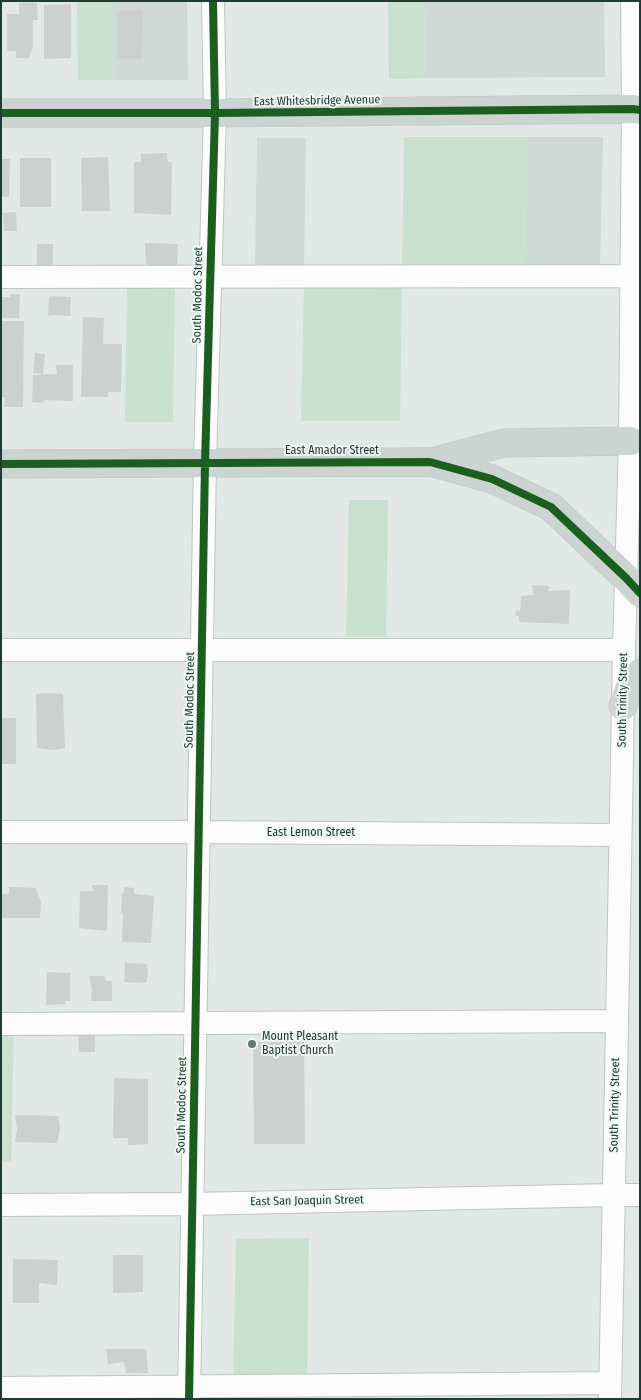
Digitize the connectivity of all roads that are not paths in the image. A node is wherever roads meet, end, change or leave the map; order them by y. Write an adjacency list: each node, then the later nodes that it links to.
1 (213, 1): 5 (street, South Modoc Street)
2 (632, 1): 3 (street, South Trinity Street)
3 (636, 109): 5 (main road, East Whitesbridge Avenue); 6 (street, South Trinity Street)
4 (1, 113): 5 (main road, East Whitesbridge Avenue)
5 (215, 113): 8 (street, South Modoc Street)
6 (631, 276): 8 (street); 9 (street, South Trinity Street)
7 (1, 277): 8 (street)
8 (209, 277): 12 (street, South Modoc Street)
9 (635, 437): 10 (main road); 13 (street, South Trinity Street)
10 (430, 462): 12 (main road, East Amador Street); 13 (main road, East Amador Street)
11 (1, 464): 12 (main road, East Amador Street)
12 (205, 464): 15 (street, South Modoc Street)
13 (633, 586): 16 (street, South Trinity Street)
14 (1, 650): 15 (street)
15 (202, 650): 16 (street); 20 (street, South Modoc Street)
16 (624, 650): 18 (street, South Trinity Street)
17 (640, 673): 18 (main road)
18 (623, 706): 21 (street, South Trinity Street)
19 (1, 832): 20 (street, East Lemon Street)
20 (198, 832): 21 (street, East Lemon Street); 23 (street, South Modoc Street)
21 (620, 835): 22 (street, South Trinity Street)
22 (617, 1021): 23 (street); 25 (street, South Trinity Street)
23 (195, 1023): 24 (street); 27 (street, South Modoc Street)
24 (1, 1024)
25 (614, 1195): 26 (street, East San Joaquin Street); 27 (street, East San Joaquin Street); 30 (street, South Trinity Street)
26 (640, 1196)
27 (192, 1204): 28 (street, East San Joaquin Street); 31 (street, South Modoc Street)
28 (1, 1205)
29 (1, 1388): 31 (street)
30 (610, 1391): 31 (street)
31 (189, 1392)

